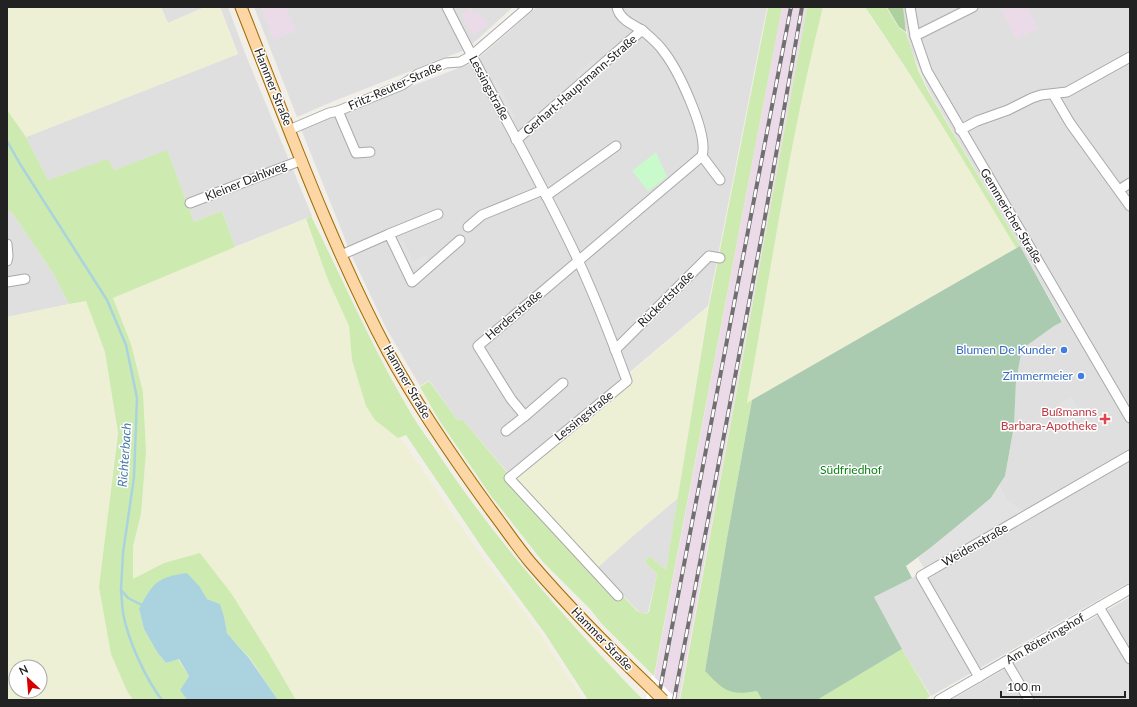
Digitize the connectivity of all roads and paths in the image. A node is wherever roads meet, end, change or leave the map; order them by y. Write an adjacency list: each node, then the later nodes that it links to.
1 (241, 7): 13 (main road, Hammer Straße)
2 (447, 7): 9 (street, Lessingstraße)
3 (528, 7): 9 (street, Fritz-Reuter-Straße)
4 (617, 7): 7 (street)
5 (910, 7): 8 (street, Gemmericher Straße)
6 (973, 7): 8 (street)
7 (642, 30): 15 (street, Gerhart-Hauptmann-Straße); 18 (street, Gerhart-Hauptmann-Straße)
8 (915, 36): 14 (street, Gemmericher Straße)
9 (471, 56): 12 (street, Fritz-Reuter-Straße); 15 (street, Lessingstraße)
10 (1130, 57): 11 (street)
11 (1053, 94): 14 (street); 22 (street)
12 (338, 111): 13 (street, Fritz-Reuter-Straße); 17 (street, Fritz-Reuter-Straße)
13 (289, 130): 19 (main road, Hammer Straße)
14 (960, 130): 40 (street, Gemmericher Straße)
15 (516, 140): 23 (street, Lessingstraße)
16 (616, 146): 23 (street)
17 (370, 152)
18 (702, 156): 20 (street); 33 (street)
19 (302, 160): 24 (street, Kleiner Dahlweg); 31 (main road, Hammer Straße)
20 (720, 180)
21 (1130, 183): 22 (street)
22 (1119, 190): 25 (street)
23 (544, 193): 27 (street); 33 (street, Lessingstraße)
24 (190, 203)
25 (1130, 206)
26 (438, 214): 28 (street)
27 (468, 227)
28 (389, 234): 29 (street); 31 (street)
29 (460, 240)
30 (7, 244): 34 (street)
31 (341, 256): 49 (main road, Hammer Straße, bridge)
32 (720, 258): 37 (street, Rückertstraße)
33 (578, 260): 37 (street, Lessingstraße); 39 (street, Herderstraße)
34 (7, 261)
35 (25, 279): 36 (street)
36 (7, 282)
37 (615, 350): 44 (street, Lessingstraße)
38 (563, 383): 39 (street)
39 (525, 416): 41 (street)
40 (1130, 418)
41 (506, 431)
42 (1130, 455): 48 (street, Weidenstraße)
43 (1130, 590): 45 (street, Am Röteringshof)
44 (618, 596)
45 (1099, 607): 46 (street); 47 (street, Am Röteringshof)
46 (1130, 658)
47 (1006, 661): 48 (street, Am Röteringshof); 51 (street)
48 (979, 677): 50 (street, Am Röteringshof)
49 (663, 700)
50 (939, 700)
51 (1029, 700)

